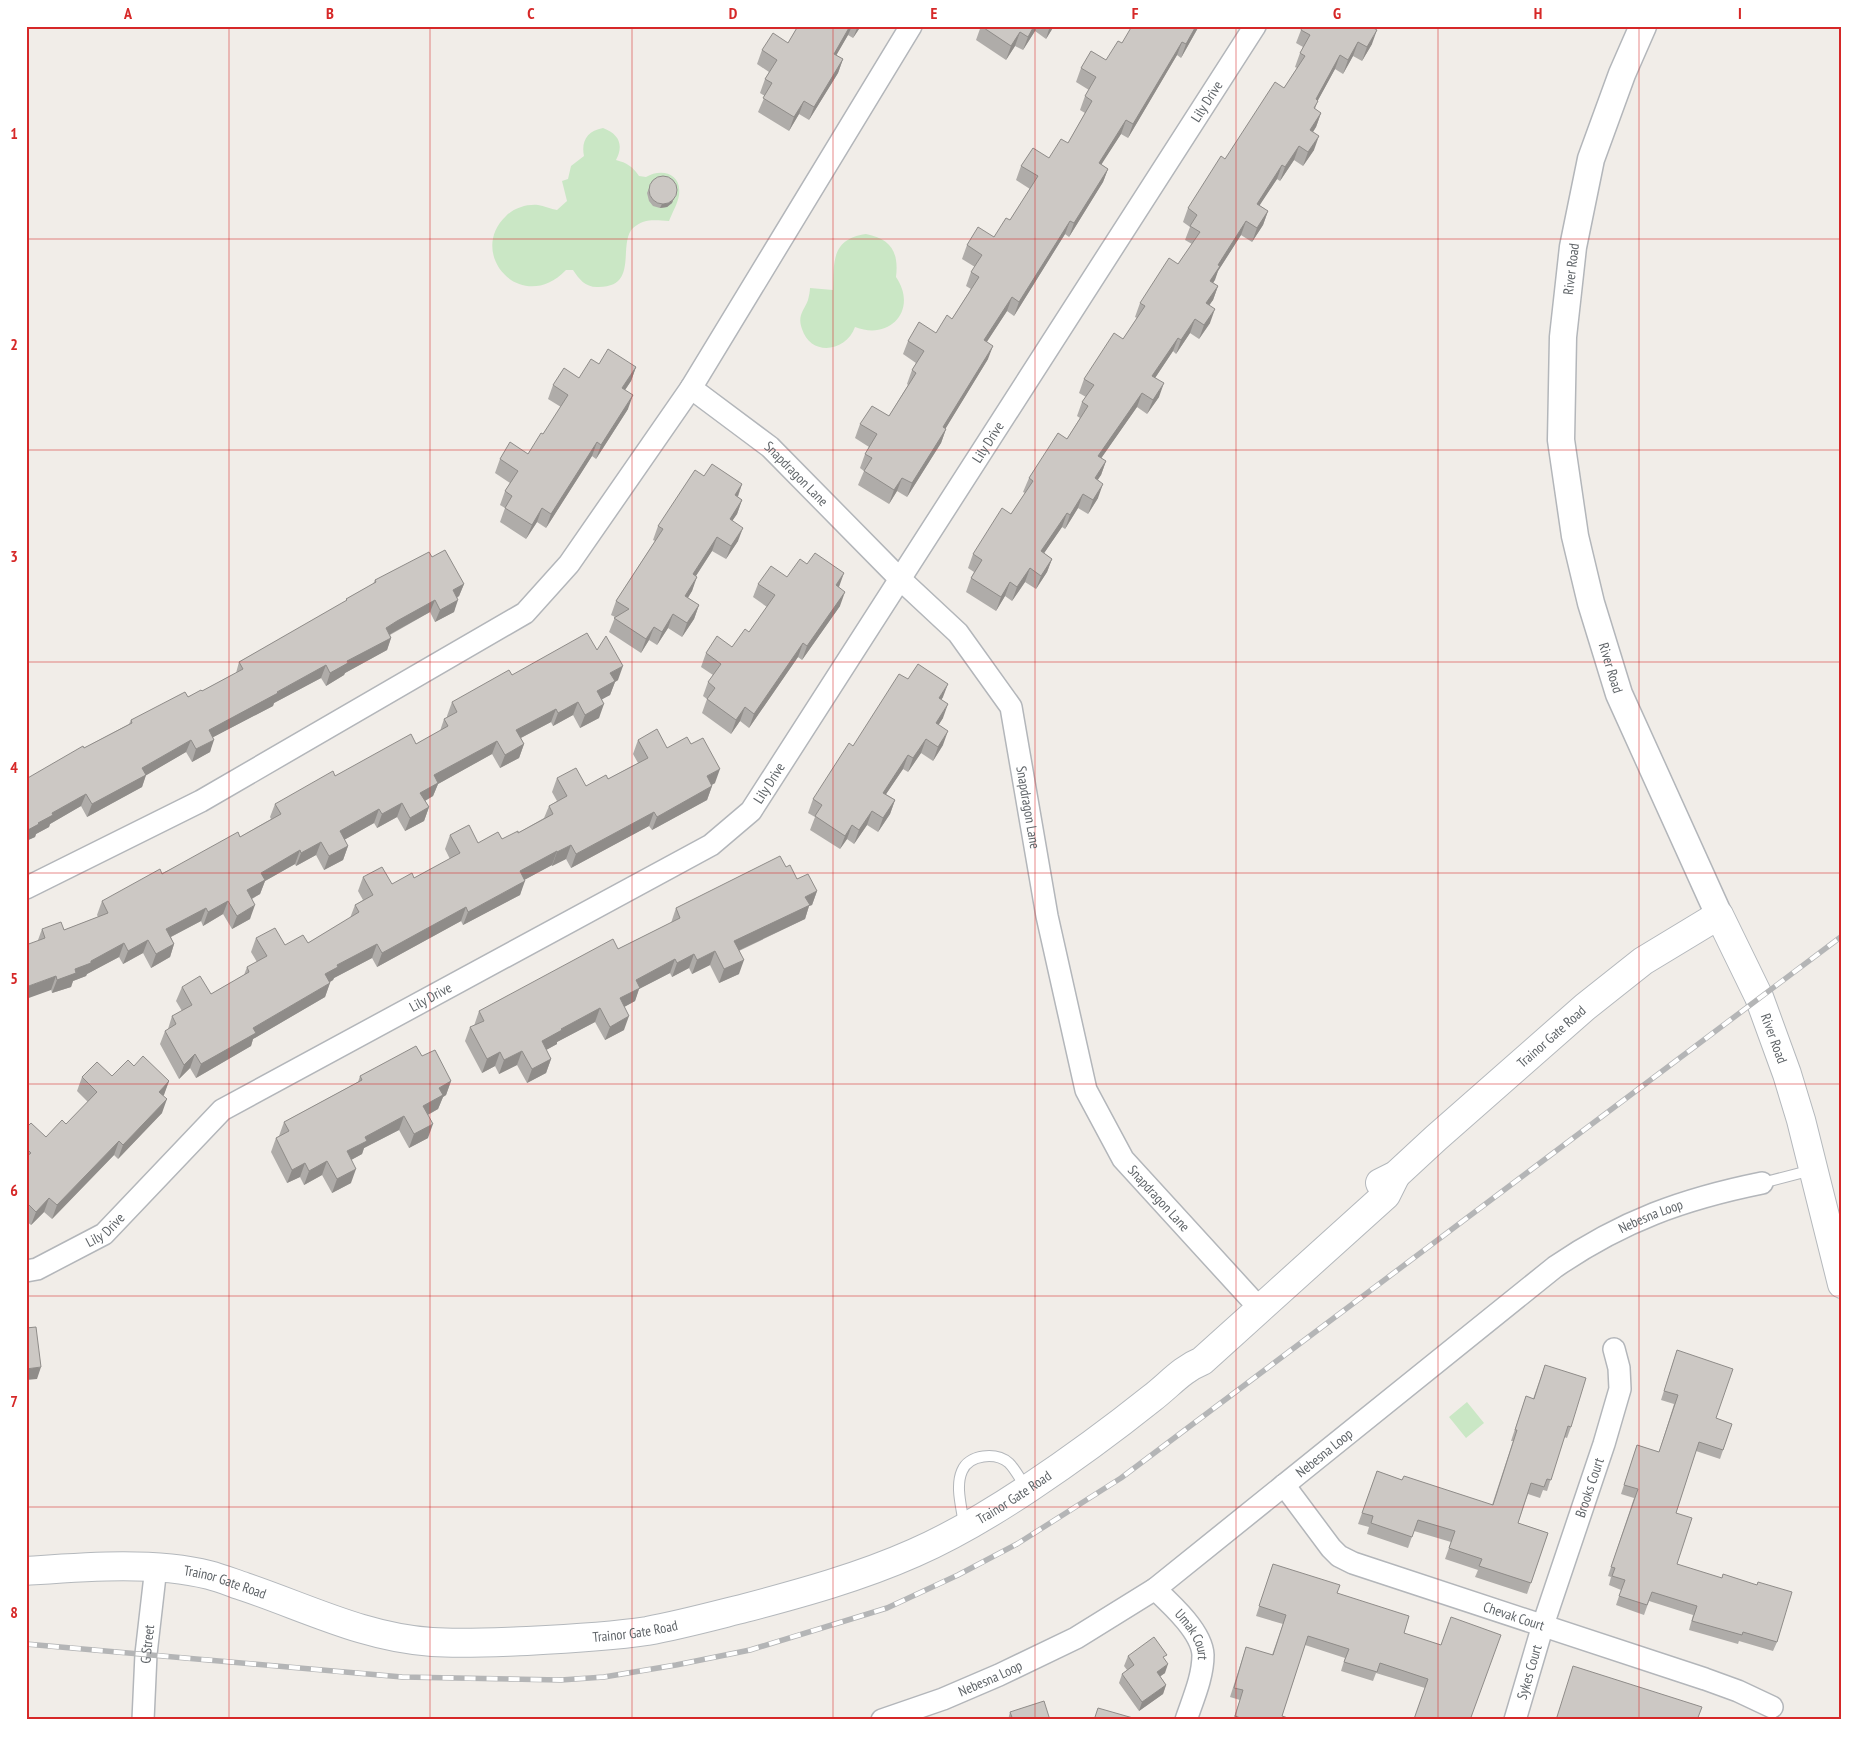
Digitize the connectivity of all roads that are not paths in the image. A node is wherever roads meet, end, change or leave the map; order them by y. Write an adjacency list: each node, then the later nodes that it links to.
1 (911, 26): 4 (street)
2 (1255, 26): 5 (street, Lily Drive)
3 (1643, 26): 7 (street, River Road)
4 (691, 388): 5 (street, Snapdragon Lane); 6 (street)
5 (899, 578): 11 (street, Lily Drive); 13 (street, Snapdragon Lane)
6 (26, 888)
7 (1719, 915): 8 (main road, River Road); 9 (main road, Trainor Gate Road)
8 (1813, 1170): 10 (lane); 12 (main road, River Road)
9 (1396, 1175): 13 (main road, Trainor Gate Road); 15 (main road, Trainor Gate Road)
10 (1762, 1182): 16 (street, Nebesna Loop)
11 (26, 1271)
12 (1842, 1284)
13 (1251, 1299): 15 (main road, Trainor Gate Road)
14 (1614, 1349): 22 (street, Brooks Court)
15 (1187, 1367): 17 (main road, Trainor Gate Road)
16 (1284, 1485): 21 (street, Nebesna Loop); 22 (street, Chevak Court)
17 (1028, 1490): 18 (main road, Trainor Gate Road); 18 (lane)
18 (965, 1527): 19 (main road, Trainor Gate Road)
19 (156, 1567): 20 (main road, Trainor Gate Road); 24 (street, G Street)
20 (26, 1570)
21 (1155, 1589): 25 (street, Nebesna Loop); 26 (street, Umak Court)
22 (1543, 1625): 23 (street, Chevak Court); 27 (street, Sykes Court)
23 (1772, 1707)
24 (143, 1720)
25 (882, 1720)
26 (1186, 1720)
27 (1515, 1720)

